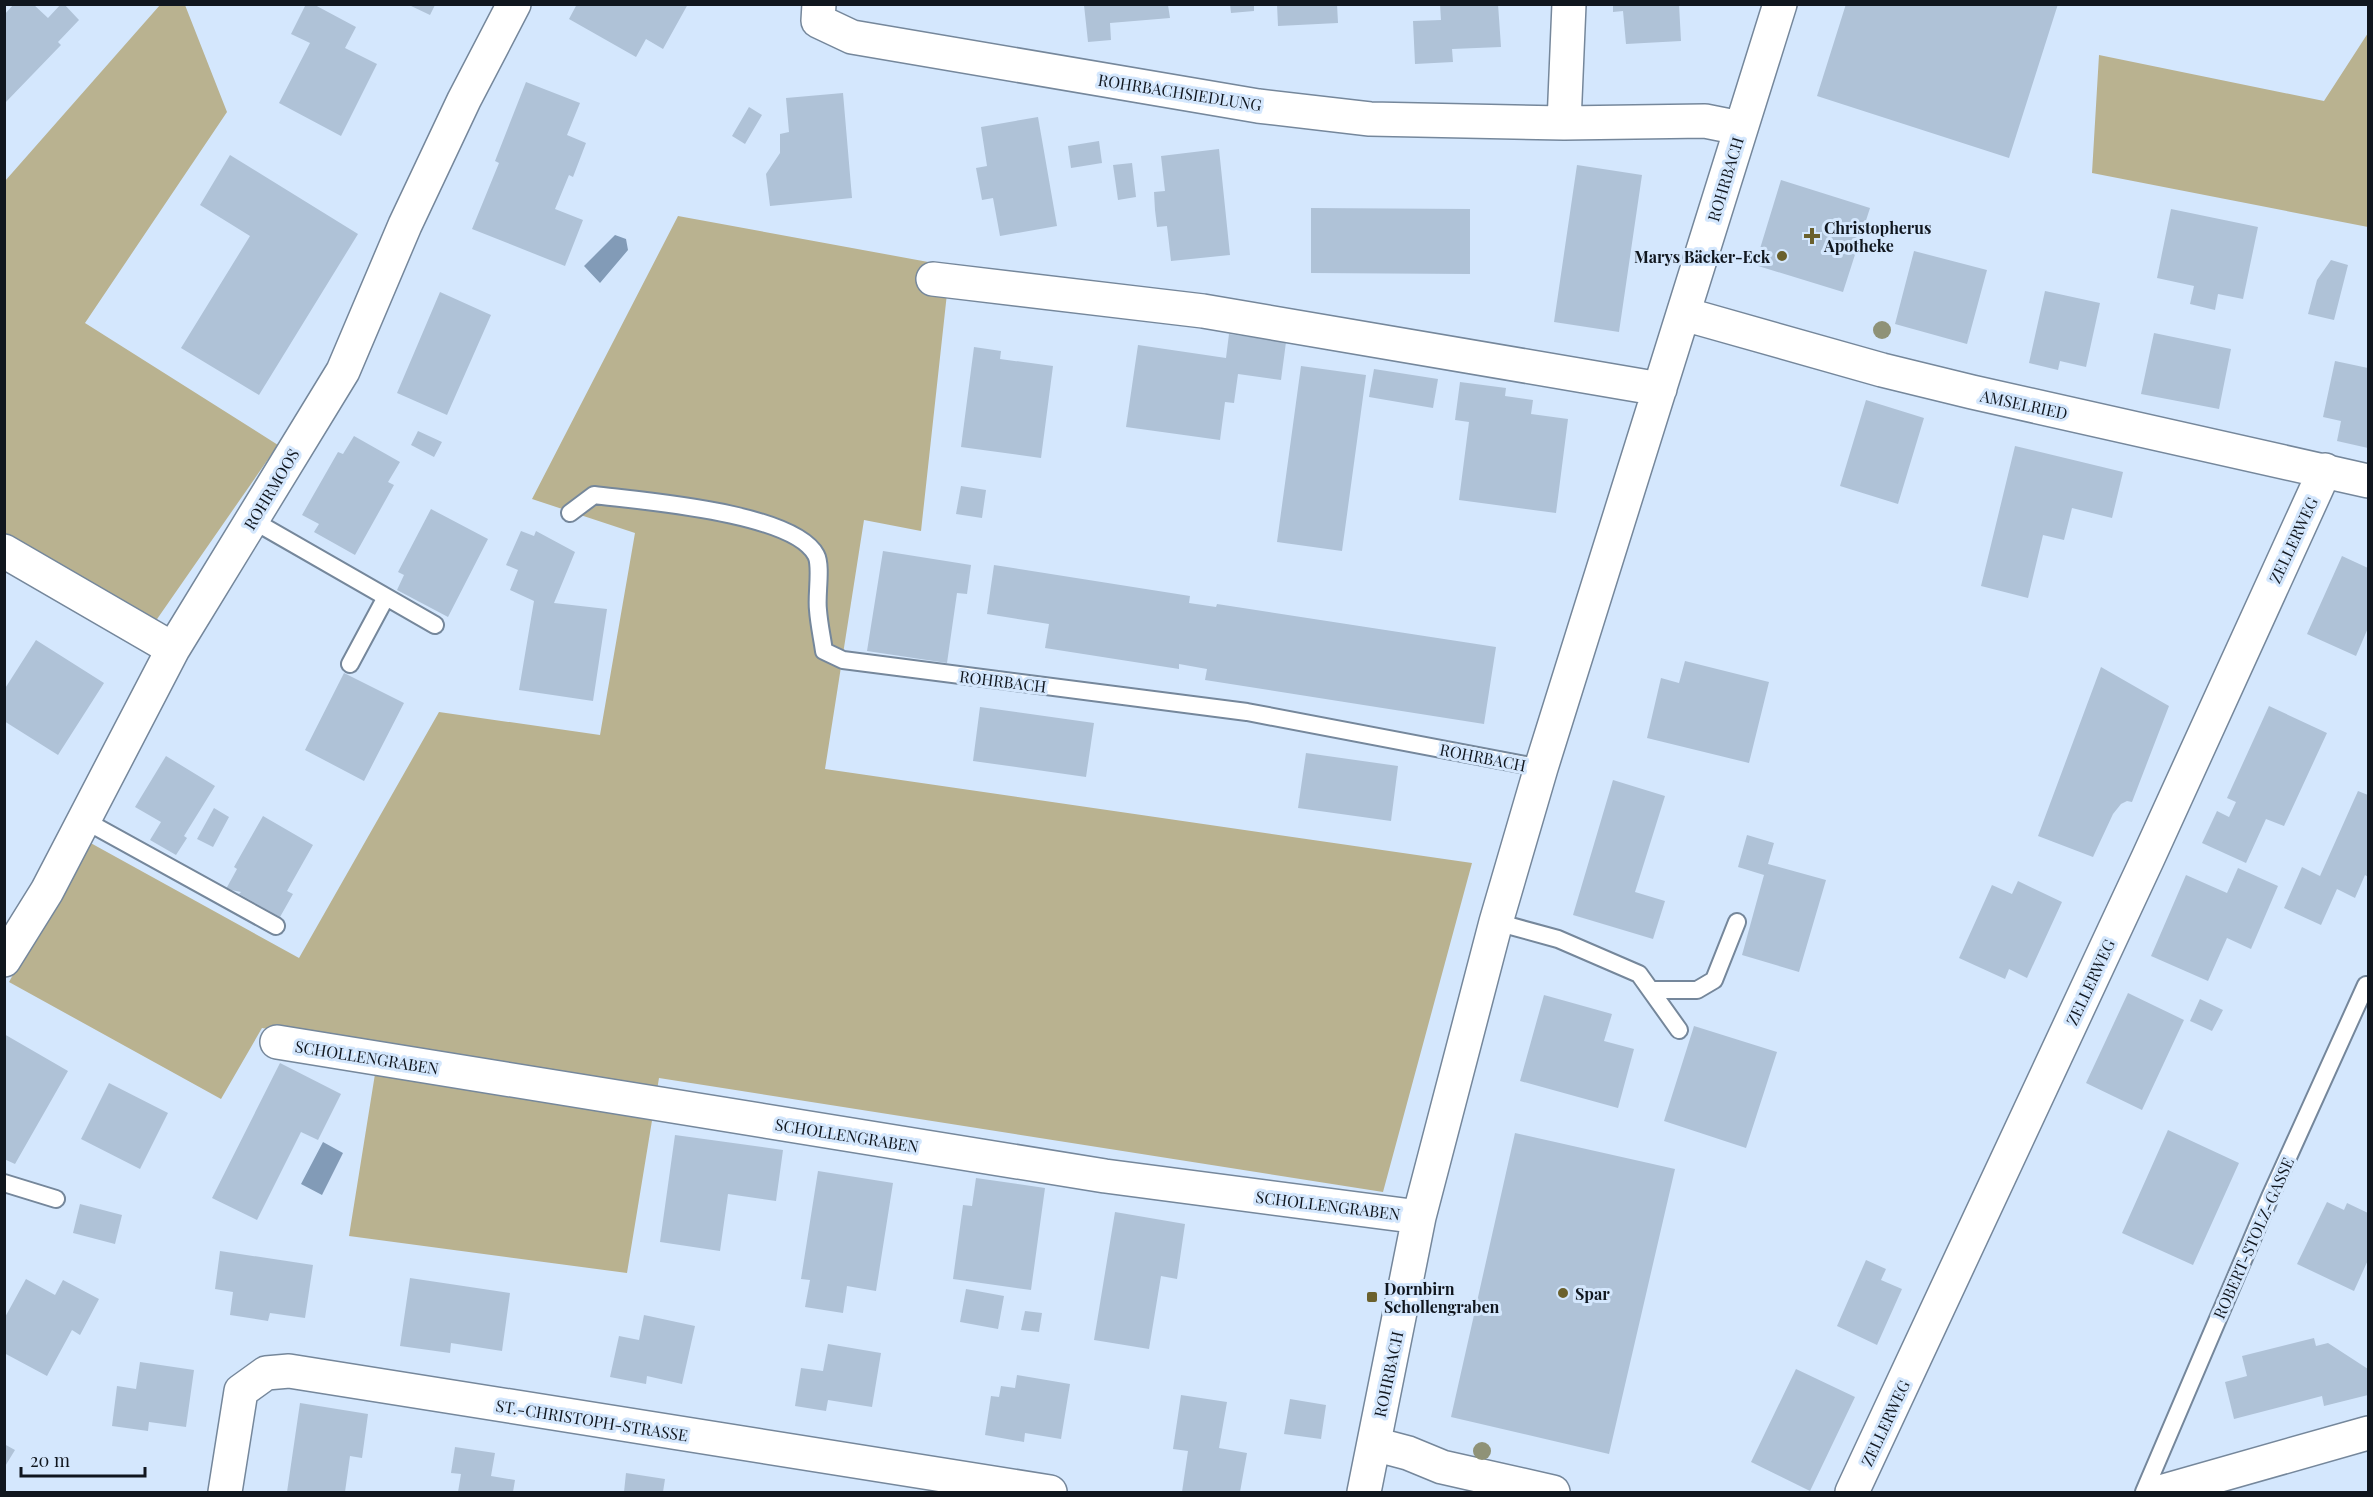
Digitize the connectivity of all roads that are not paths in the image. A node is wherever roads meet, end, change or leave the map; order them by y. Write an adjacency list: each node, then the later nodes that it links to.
1 (514, 4): 13 (street, ROHRMOOS)
2 (819, 4): 5 (street, ROHRBACHSIEDLUNG)
3 (1569, 4): 5 (street)
4 (1780, 4): 6 (street, ROHRBACH)
5 (1564, 123): 6 (street, ROHRBACHSIEDLUNG)
6 (1740, 129): 8 (street, ROHRBACH)
7 (933, 279): 9 (street)
8 (1684, 314): 9 (street, ROHRBACH); 10 (street, AMSELRIED)
9 (1660, 389): 19 (street, ROHRBACH)
10 (2325, 470): 11 (street, AMSELRIED); 38 (street, ZELLERWEG)
11 (2368, 481)
12 (570, 513): 19 (lane, ROHRBACH)
13 (252, 520): 15 (lane); 17 (street, ROHRMOOS)
14 (4, 551): 17 (street)
15 (386, 597): 16 (lane); 18 (lane)
16 (435, 625)
17 (173, 649): 20 (street, ROHRMOOS)
18 (350, 664)
19 (1541, 768): 21 (street, ROHRBACH)
20 (84, 820): 23 (lane); 24 (street, ROHRMOOS)
21 (1496, 922): 26 (lane); 31 (street, ROHRBACH)
22 (1737, 922): 26 (lane)
23 (276, 926)
24 (4, 960)
25 (2366, 985): 39 (lane, ROBERT-STOLZ-GASSE)
26 (1651, 990): 27 (lane)
27 (1679, 1030)
28 (277, 1042): 31 (street, SCHOLLENGRABEN)
29 (4, 1183): 30 (lane)
30 (56, 1199)
31 (1419, 1216): 33 (street, ROHRBACH)
32 (2368, 1433): 40 (street)
33 (1374, 1444): 36 (street, ROHRBACH); 37 (street)
34 (225, 1492): 35 (street, ST.-CHRISTOPH-STRASSE)
35 (1050, 1492)
36 (1364, 1492)
37 (1553, 1492)
38 (1852, 1492)
39 (2144, 1492)
40 (2160, 1492)

